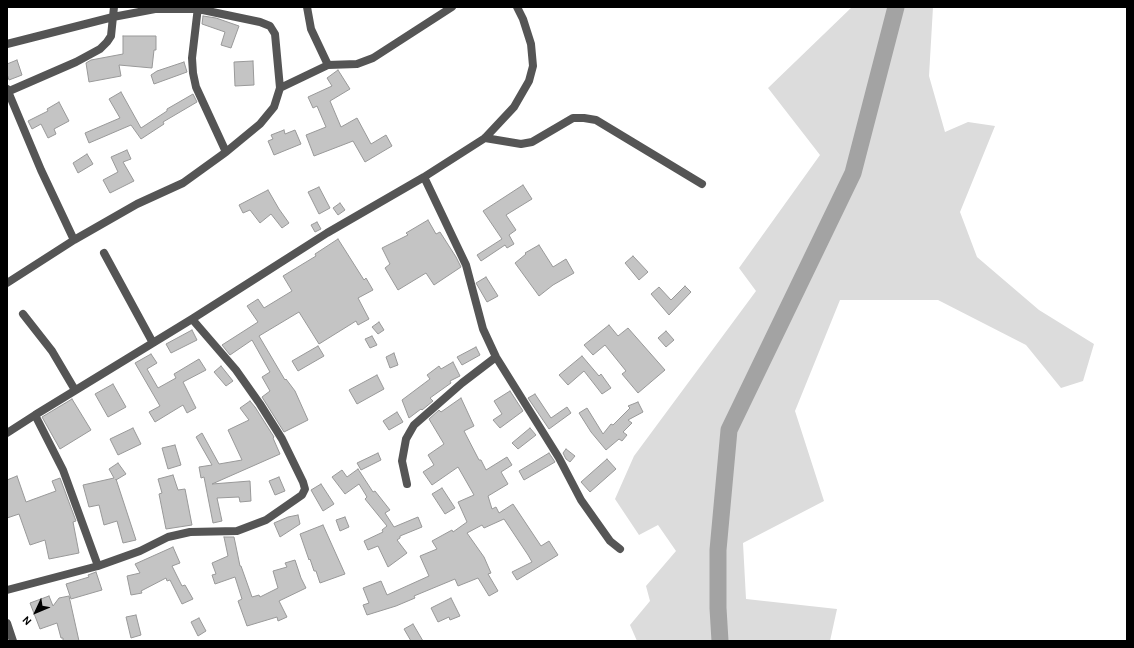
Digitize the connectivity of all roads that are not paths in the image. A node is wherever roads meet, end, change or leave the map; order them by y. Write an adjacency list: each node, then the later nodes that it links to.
1 (114, 7): 7 (street)
2 (307, 7): 9 (street)
3 (452, 7): 9 (street)
4 (517, 7): 12 (street)
5 (155, 8): 6 (street); 7 (street)
6 (198, 8): 10 (street); 13 (street)
7 (113, 17): 8 (street); 11 (street)
8 (7, 44)
9 (328, 65): 10 (street)
10 (280, 88): 13 (street)
11 (7, 91): 16 (street)
12 (485, 138): 14 (street); 15 (street)
13 (226, 152): 16 (street)
14 (424, 177): 20 (street); 22 (street)
15 (702, 184)
16 (74, 240): 18 (street)
17 (104, 253): 21 (street)
18 (7, 283)
19 (23, 314): 23 (street)
20 (192, 319): 21 (street); 28 (street)
21 (153, 343): 23 (street)
22 (496, 357): 26 (street); 27 (street)
23 (75, 390): 24 (street)
24 (35, 415): 25 (street); 28 (street)
25 (7, 433)
26 (407, 484)
27 (620, 549)
28 (98, 566): 29 (street)
29 (7, 590)
30 (7, 623): 31 (street)
31 (13, 641)

